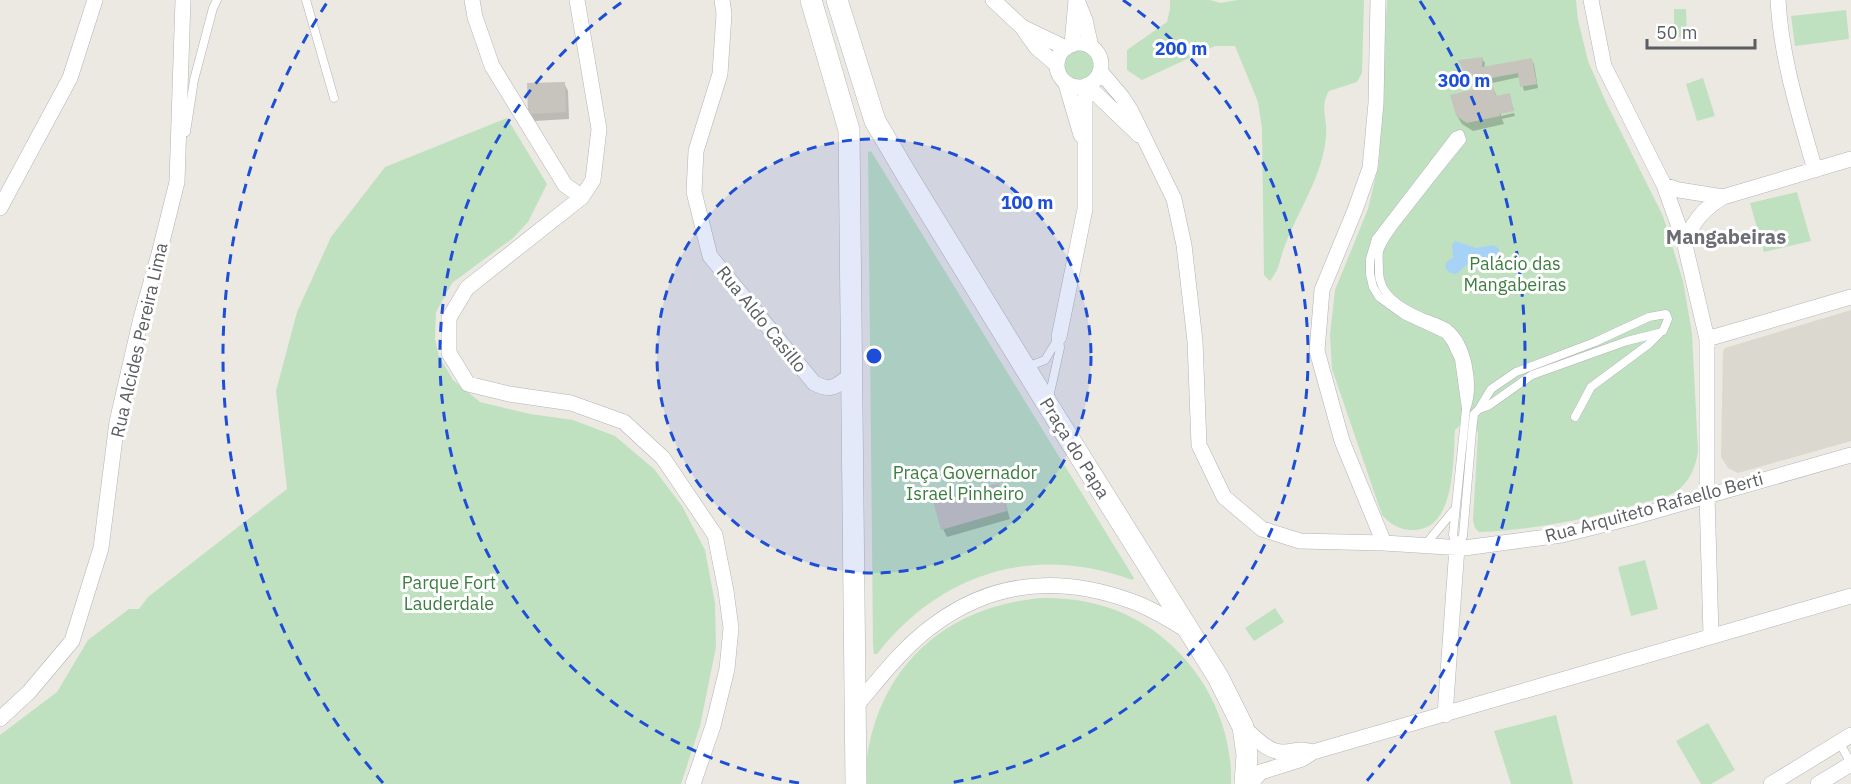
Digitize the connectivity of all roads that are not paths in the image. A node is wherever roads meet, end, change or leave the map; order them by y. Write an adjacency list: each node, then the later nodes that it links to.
1 (95, 0): 33 (street)
2 (183, 0): 27 (street, Rua Alcides Pereira Lima)
3 (218, 0): 27 (lane)
4 (306, 0): 22 (lane)
5 (472, 0): 31 (street)
6 (578, 0): 31 (street)
7 (722, 0): 40 (street, Rua Aldo Casillo)
8 (811, 0): 24 (street)
9 (837, 0): 23 (street, Praça do Papa)
10 (993, 0): 15 (street)
11 (1077, 0): 16 (street); 17 (street)
12 (1378, 0): 48 (street)
13 (1591, 0): 30 (street)
14 (1778, 0): 29 (street)
15 (1022, 27): 16 (street); 18 (street)
16 (1069, 46): 17 (street); 18 (street)
17 (1091, 47): 19 (street)
18 (1057, 65): 20 (street)
19 (1100, 71): 21 (street); 25 (street, Rua Arquiteto Rafaello Berti)
20 (1066, 84): 21 (street); 26 (street)
21 (1086, 86): 25 (street, Rua Arquiteto Rafaello Berti); 26 (street)
22 (334, 98)
23 (876, 121): 24 (street); 39 (street, Praça do Papa)
24 (849, 130): 40 (street)
25 (1147, 143): 48 (street, Rua Arquiteto Rafaello Berti)
26 (1086, 152): 37 (street)
27 (178, 159): 56 (street, Rua Alcides Pereira Lima)
28 (1851, 159): 29 (street)
29 (1815, 170): 32 (street)
30 (1664, 185): 32 (street); 34 (street)
31 (582, 197): 61 (street)
32 (1723, 197): 34 (street)
33 (0, 208)
34 (1684, 241): 38 (street)
35 (1851, 297): 38 (street)
36 (1659, 333): 42 (lane); 42 (lane); 44 (lane)
37 (1059, 337): 39 (lane); 43 (lane)
38 (1707, 339): 46 (street)
39 (1025, 368): 43 (street, Praça do Papa)
40 (852, 374): 54 (street)
41 (1466, 409): 41 (lane); 47 (lane)
42 (1479, 409): 50 (lane)
43 (1051, 410): 52 (street, Praça do Papa)
44 (1575, 417)
45 (1851, 454): 46 (street, Rua Arquiteto Rafaello Berti)
46 (1707, 495): 50 (street, Rua Arquiteto Rafaello Berti); 53 (street)
47 (1455, 508): 49 (lane); 50 (lane)
48 (1384, 543): 49 (street, Rua Arquiteto Rafaello Berti)
49 (1425, 545): 50 (street, Rua Arquiteto Rafaello Berti)
50 (1457, 547): 55 (street)
51 (1851, 596): 53 (street)
52 (1191, 632): 54 (street); 57 (street, Praça do Papa)
53 (1711, 635): 55 (street)
54 (855, 706): 62 (street)
55 (1445, 715): 59 (street)
56 (0, 719)
57 (1243, 727): 59 (street); 63 (street, Praça do Papa)
58 (1845, 739): 60 (lane); 64 (street)
59 (1313, 752): 63 (street)
60 (1851, 764): 65 (street)
61 (693, 784)
62 (856, 784)
63 (1247, 784)
64 (1771, 784)
65 (1818, 784)

